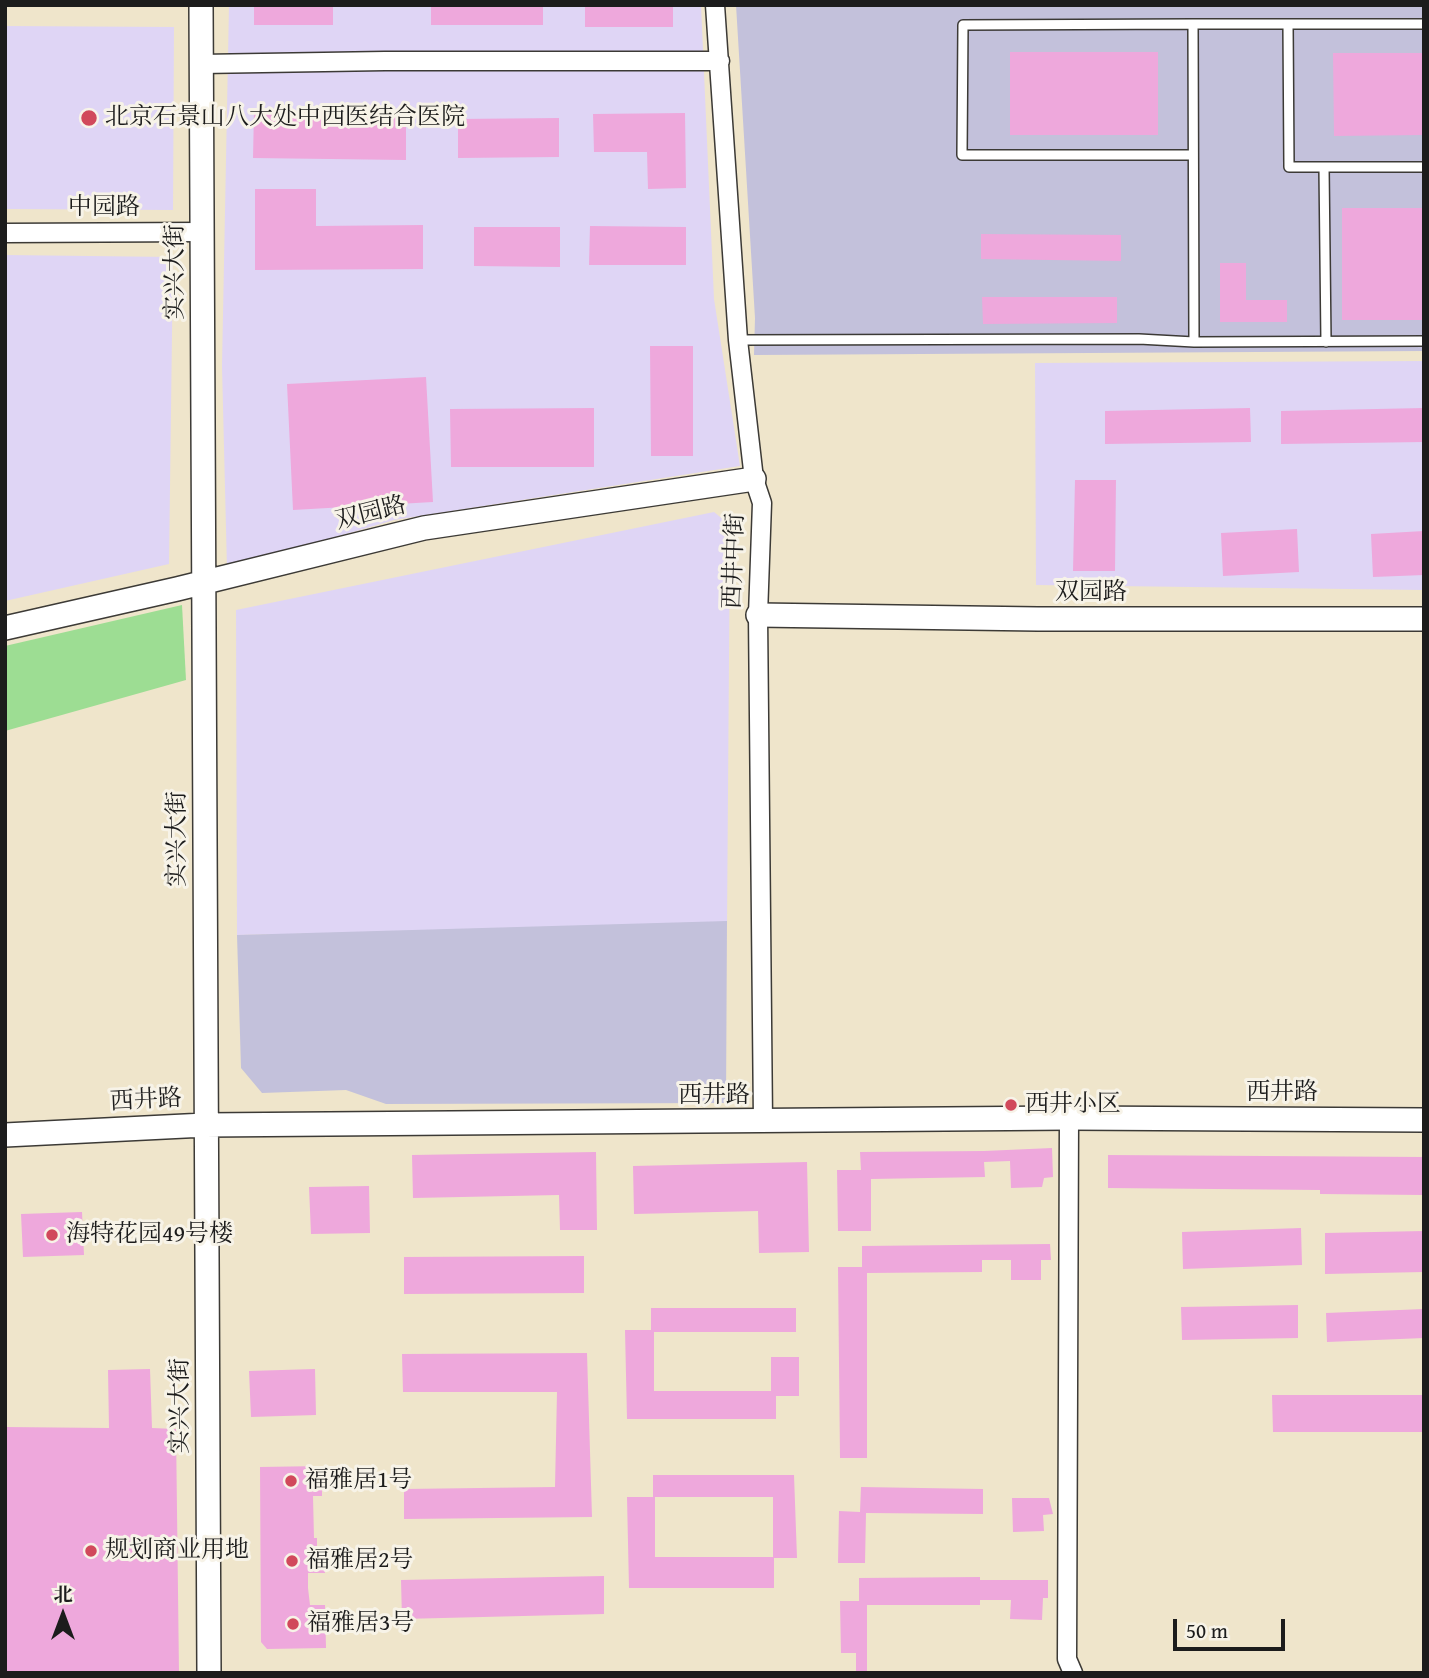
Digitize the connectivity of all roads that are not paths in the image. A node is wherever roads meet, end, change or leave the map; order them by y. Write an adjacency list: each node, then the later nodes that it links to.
1 (201, 5): 7 (street, 实兴大街)
2 (715, 5): 6 (street, 西井中街)
3 (1192, 24): 4 (lane); 8 (lane); 8 (lane)
4 (1288, 24): 5 (lane); 9 (lane)
5 (1424, 24)
6 (720, 61): 7 (street); 13 (street, 西井中街)
7 (201, 64): 11 (street, 实兴大街)
8 (1193, 155): 15 (lane)
9 (1324, 167): 10 (lane); 16 (lane)
10 (1424, 167)
11 (202, 232): 12 (street, 中园路); 18 (street, 实兴大街)
12 (5, 233)
13 (738, 340): 15 (lane); 17 (street, 西井中街)
14 (1424, 341): 16 (lane)
15 (1194, 342): 16 (lane)
16 (1326, 342)
17 (754, 479): 18 (street, 双园路); 19 (street, 西井中街)
18 (204, 583): 21 (street, 双园路); 25 (street, 实兴大街)
19 (758, 615): 20 (street, 双园路); 24 (street, 西井中街)
20 (1424, 619)
21 (5, 628)
22 (1069, 1118): 23 (street, 西井路); 24 (street, 西井路); 28 (street)
23 (1424, 1120)
24 (763, 1122): 25 (street, 西井路)
25 (205, 1125): 26 (street, 西井路); 27 (street, 实兴大街)
26 (5, 1135)
27 (209, 1673)
28 (1073, 1673)

